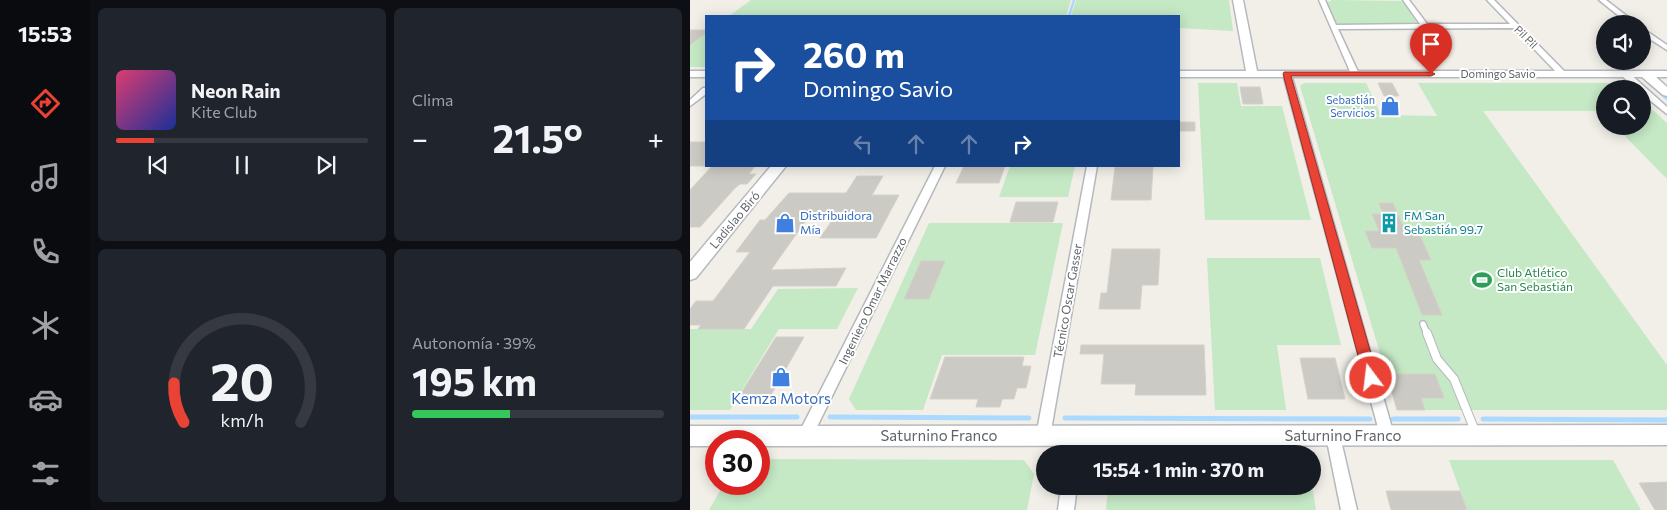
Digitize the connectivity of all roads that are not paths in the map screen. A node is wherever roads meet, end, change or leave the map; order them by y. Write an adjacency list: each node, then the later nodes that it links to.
1 (1238, 0): 15 (street)
2 (1322, 0): 8 (street)
3 (1406, 0): 9 (street)
4 (1490, 0): 7 (street, Pil Pil)
5 (1602, 0): 6 (street)
6 (1622, 15)
7 (1516, 26): 9 (street); 18 (street, Pil Pil)
8 (1334, 27): 9 (street); 17 (street)
9 (1425, 27)
10 (1651, 36): 11 (street)
11 (1667, 48)
12 (690, 74): 13 (street)
13 (705, 74)
14 (1180, 74): 15 (street, Domingo Savio)
15 (1252, 74): 16 (street, Domingo Savio)
16 (1287, 74): 17 (street, Domingo Savio); 33 (street)
17 (1355, 74): 18 (street, Domingo Savio)
18 (1563, 74): 19 (street, Domingo Savio)
19 (1625, 74): 20 (street, Domingo Savio); 22 (street)
20 (1644, 74): 21 (street, Domingo Savio); 24 (street)
21 (1667, 74)
22 (1632, 80)
23 (705, 91): 26 (street)
24 (1667, 93)
25 (1651, 97): 27 (street)
26 (690, 104)
27 (1667, 111)
28 (778, 167): 31 (street, Ladislao Biró)
29 (940, 167): 37 (street, Ingeniero Omar Marrazzo)
30 (1092, 167): 38 (street, Técnico Oscar Gasser)
31 (690, 274)
32 (1423, 324): 34 (lane)
33 (1387, 435): 34 (street, Saturnino Franco); 39 (street, Saturnino Franco)
34 (1477, 435): 35 (street, Saturnino Franco)
35 (1667, 435)
36 (690, 436): 37 (street, Saturnino Franco)
37 (806, 436): 38 (street, Saturnino Franco)
38 (1043, 436): 40 (street, Saturnino Franco)
39 (1333, 436): 40 (street, Saturnino Franco); 43 (street)
40 (1074, 445)
41 (1068, 495): 42 (street)
42 (1066, 510)
43 (1349, 510)

